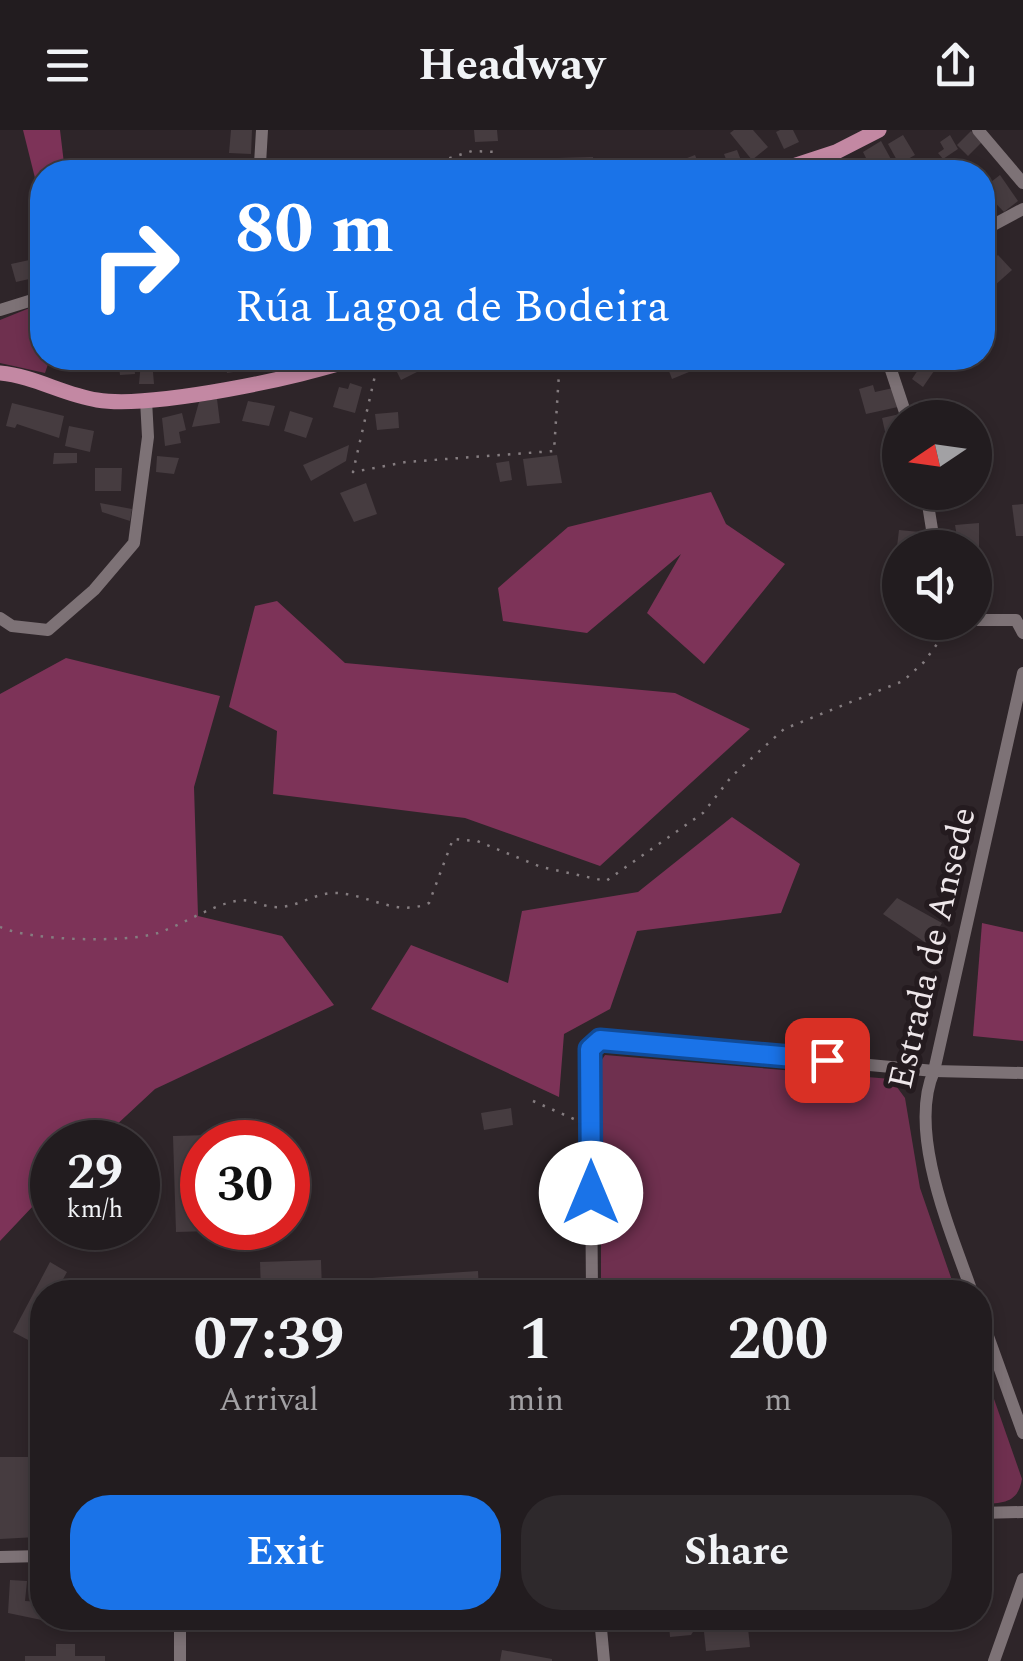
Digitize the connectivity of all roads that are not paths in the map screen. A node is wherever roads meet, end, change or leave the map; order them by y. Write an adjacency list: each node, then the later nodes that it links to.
1 (262, 130): 4 (street)
2 (878, 130): 5 (main road)
3 (978, 130): 6 (street)
4 (256, 160)
5 (812, 160)
6 (1023, 183)
7 (1023, 209): 8 (street)
8 (995, 224)
9 (30, 301): 10 (street)
10 (0, 310)
11 (322, 370): 14 (main road)
12 (891, 370): 15 (street)
13 (0, 373): 14 (main road)
14 (146, 400): 16 (street)
15 (901, 400)
16 (0, 618)
17 (992, 620): 18 (street)
18 (1023, 633)
19 (1023, 673): 20 (street, Estrada de Ansede)
20 (934, 1071): 21 (street); 22 (street); 23 (street, Estrada de Ansede)
21 (1023, 1073)
22 (592, 1280)
23 (968, 1280)
24 (992, 1347): 25 (street)
25 (1023, 1434)
26 (1023, 1511): 27 (street)
27 (992, 1512)
28 (30, 1557): 29 (street)
29 (0, 1558)
30 (1023, 1580): 35 (street)
31 (180, 1630): 33 (street)
32 (601, 1630): 34 (street)
33 (180, 1661)
34 (604, 1661)
35 (994, 1661)

